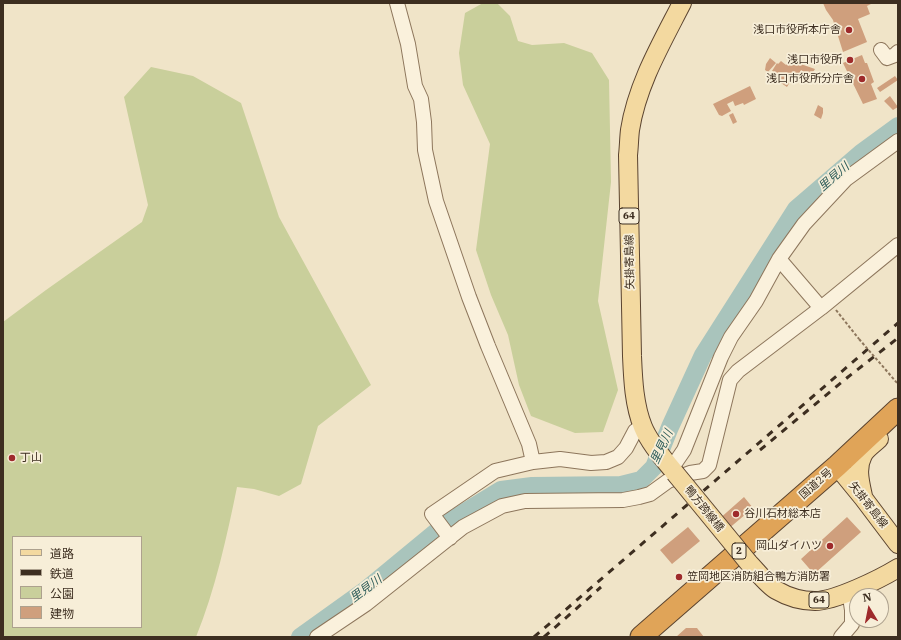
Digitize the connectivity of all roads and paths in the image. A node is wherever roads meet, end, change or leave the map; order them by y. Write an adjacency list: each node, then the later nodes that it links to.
1 (397, 3): 13 (street)
2 (682, 3): 12 (main road, 矢掛寄島線 / 64)
3 (881, 50): 4 (street)
4 (898, 52)
5 (898, 140): 7 (street)
6 (898, 245): 8 (street)
7 (779, 259): 8 (street); 15 (street)
8 (825, 304): 9 (path, bridge); 17 (street)
9 (898, 384)
10 (898, 408): 14 (highway, 国道2号 / 2)
11 (898, 416): 16 (main road)
12 (646, 432): 13 (street); 15 (main road, 矢掛寄島線 / 64)
13 (532, 462): 17 (street)
14 (837, 466): 16 (main road, 矢掛寄島線); 24 (highway, 国道2号 / 2)
15 (671, 468): 21 (main road, 鴨方跨線橋 / 64, bridge)
16 (864, 499): 18 (main road, 矢掛寄島線)
17 (450, 538): 23 (street)
18 (898, 544)
19 (898, 568): 20 (main road, 64)
20 (857, 588)
21 (849, 591)
22 (849, 628): 25 (street)
23 (317, 637)
24 (641, 637)
25 (841, 637)

